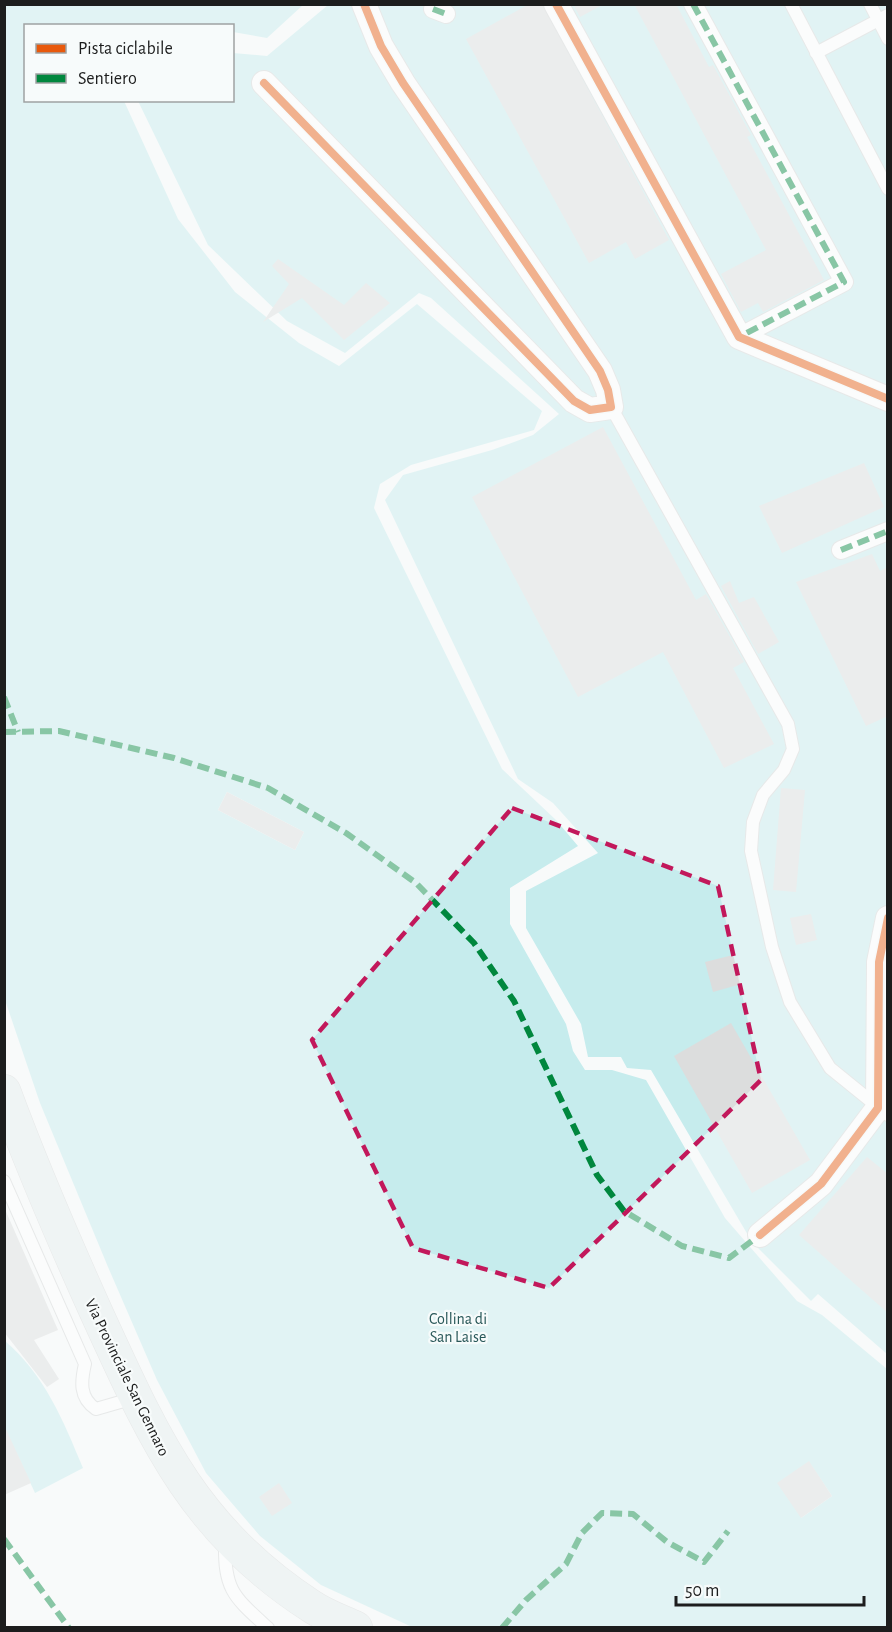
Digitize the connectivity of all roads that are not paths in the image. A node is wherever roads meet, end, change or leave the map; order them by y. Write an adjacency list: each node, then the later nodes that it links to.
1 (364, 4): 13 (street)
2 (556, 4): 11 (street)
3 (693, 4): 11 (street)
4 (791, 4): 8 (lane)
5 (870, 4): 6 (lane)
6 (883, 18): 7 (lane); 8 (lane)
7 (888, 39)
8 (816, 53): 10 (lane)
9 (264, 83): 13 (street)
10 (887, 187)
11 (739, 337): 12 (street)
12 (888, 399)
13 (611, 407): 18 (lane)
14 (888, 531): 15 (street)
15 (841, 550)
16 (888, 918): 18 (street)
17 (4, 1092): 21 (main road, Via Provinciale San Gennaro)
18 (883, 1112): 20 (street)
19 (4, 1181): 21 (lane)
20 (760, 1235)
21 (135, 1397): 22 (main road, Via Provinciale San Gennaro)
22 (226, 1537): 23 (lane); 24 (main road, Via Provinciale San Gennaro)
23 (268, 1628)
24 (356, 1628)

